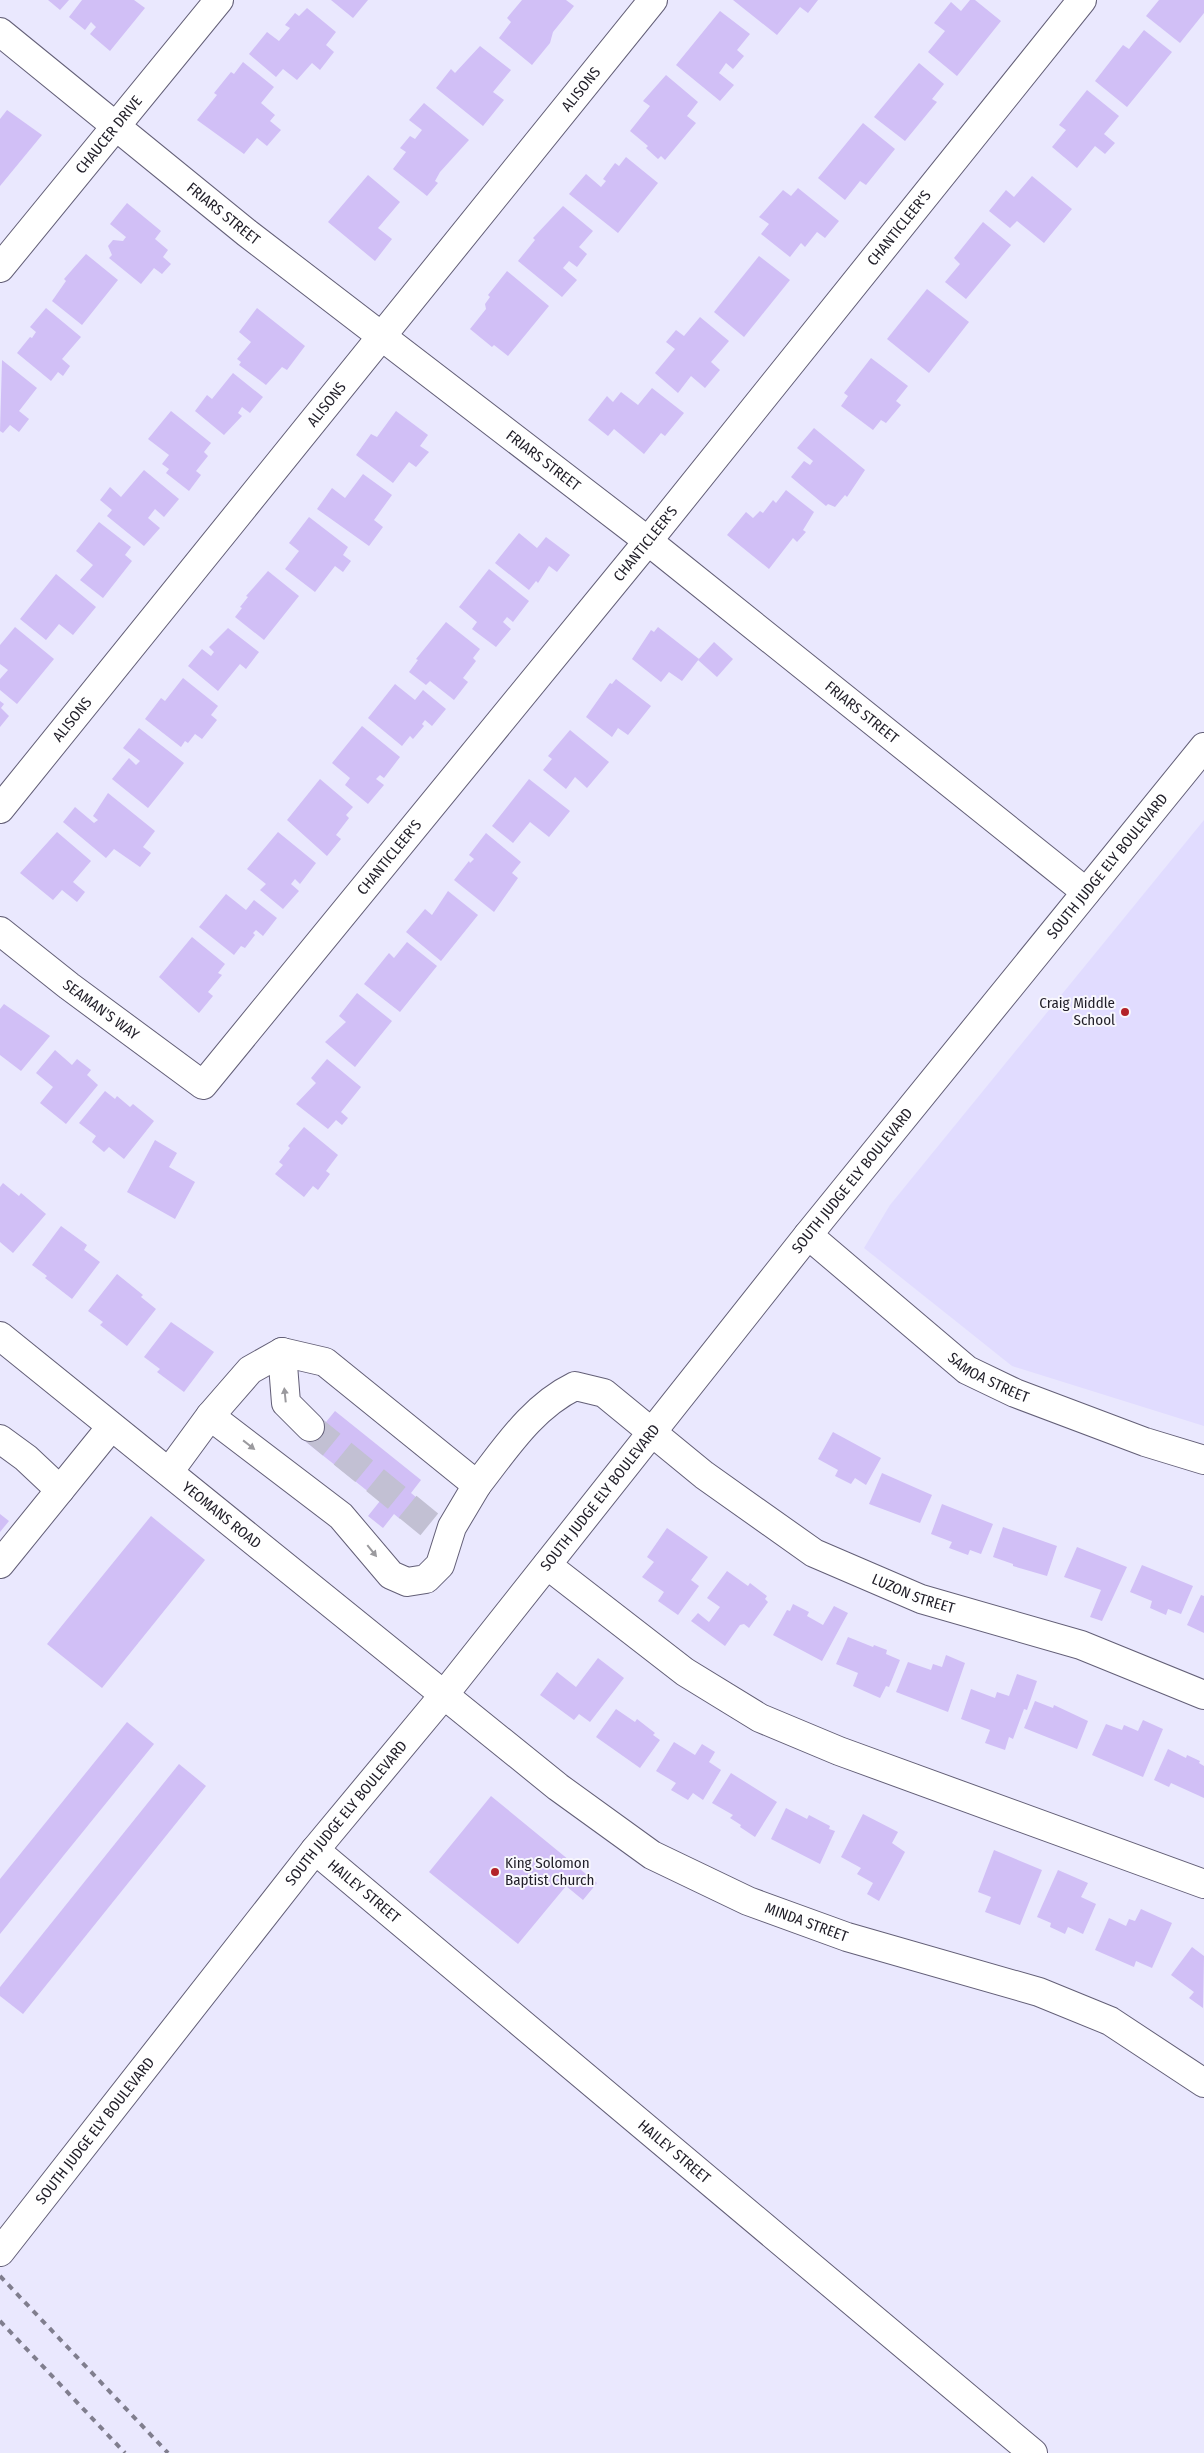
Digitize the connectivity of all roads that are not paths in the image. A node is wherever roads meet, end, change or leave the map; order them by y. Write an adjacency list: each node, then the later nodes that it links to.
1 (219, 0): 5 (street, CHAUCER DRIVE)
2 (653, 0): 7 (street, ALISONS)
3 (1082, 0): 8 (street, CHANTICLEER'S)
4 (0, 32): 5 (street, FRIARS STREET)
5 (115, 126): 6 (street, CHAUCER DRIVE); 7 (street, FRIARS STREET)
6 (0, 268)
7 (383, 336): 8 (street, FRIARS STREET); 10 (street, ALISONS)
8 (648, 541): 11 (street, FRIARS STREET); 13 (street, CHANTICLEER'S)
9 (1204, 746): 11 (street, SOUTH JUDGE ELY BOULEVARD)
10 (0, 809)
11 (1086, 892): 14 (street, SOUTH JUDGE ELY BOULEVARD)
12 (0, 932): 13 (street, SEAMAN'S WAY)
13 (203, 1085)
14 (808, 1236): 20 (street, SOUTH JUDGE ELY BOULEVARD); 22 (street, SAMOA STREET)
15 (0, 1336): 18 (street, YEOMANS ROAD)
16 (282, 1352): 17 (street); 19 (street, one-way to 16); 24 (street)
17 (210, 1416): 23 (street); 27 (street, one-way to 27)
18 (111, 1427): 23 (street, YEOMANS ROAD); 25 (street)
19 (310, 1427)
20 (653, 1432): 24 (street, LUZON STREET); 29 (street, SOUTH JUDGE ELY BOULEVARD); 30 (street, LUZON STREET)
21 (0, 1439): 25 (street)
22 (1204, 1460)
23 (169, 1472): 31 (street, YEOMANS ROAD)
24 (477, 1485): 27 (street)
25 (60, 1490): 28 (street)
26 (430, 1525): 27 (street)
27 (444, 1549)
28 (0, 1564)
29 (547, 1565): 31 (street, SOUTH JUDGE ELY BOULEVARD); 33 (street)
30 (1204, 1695)
31 (443, 1696): 32 (street, SOUTH JUDGE ELY BOULEVARD); 34 (street, MINDA STREET)
32 (315, 1850): 35 (street, SOUTH JUDGE ELY BOULEVARD); 36 (street, HAILEY STREET)
33 (1204, 1884)
34 (1204, 2083)
35 (0, 2252)
36 (1033, 2453)

